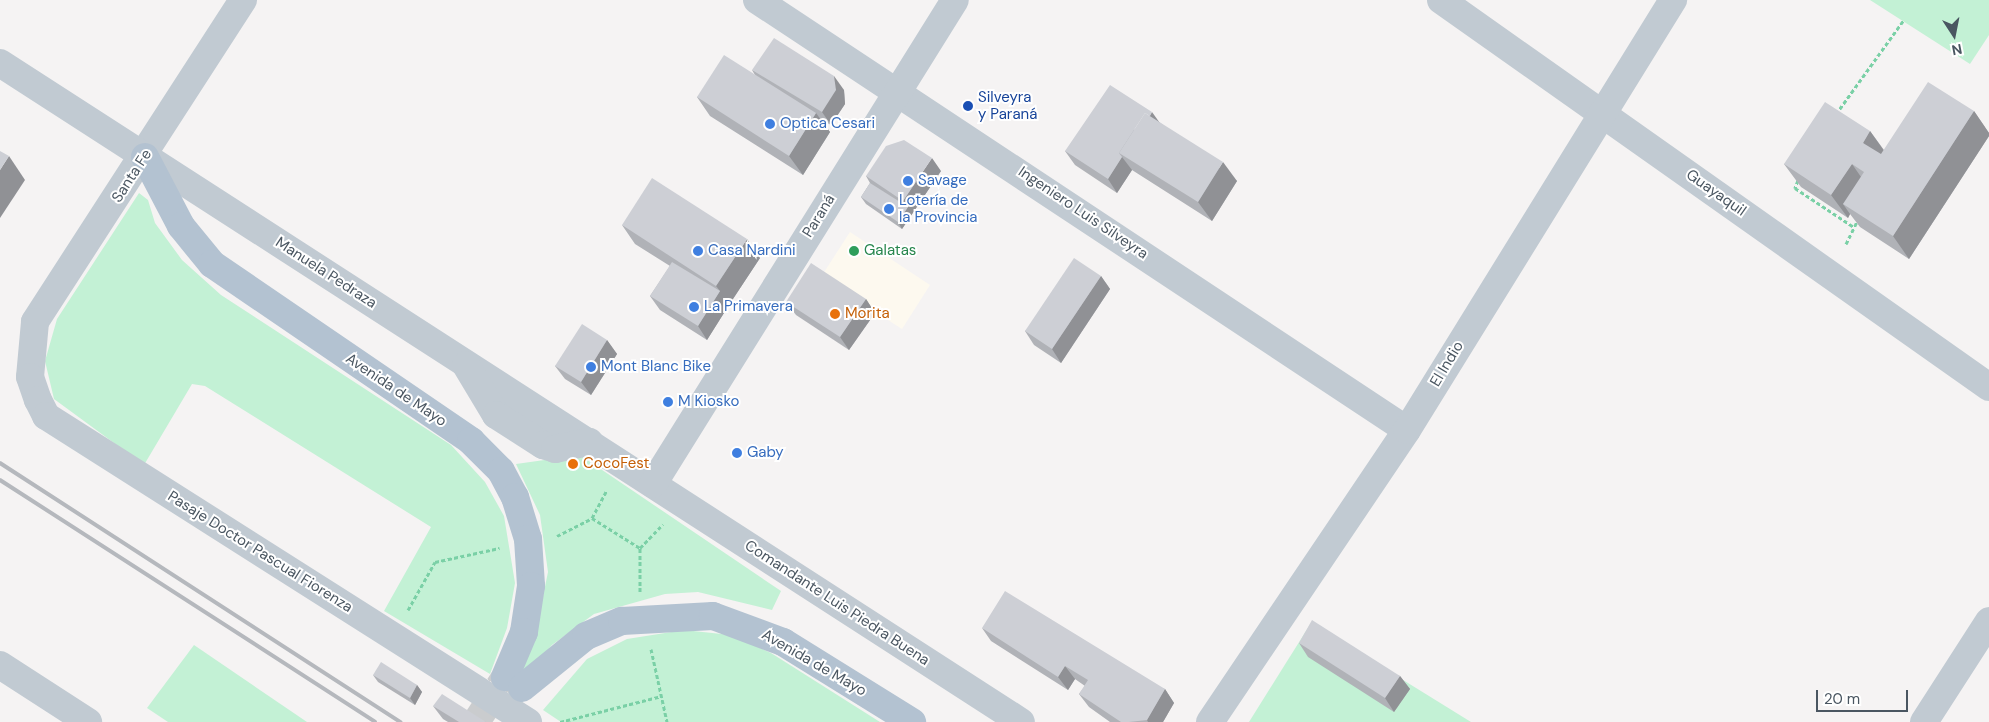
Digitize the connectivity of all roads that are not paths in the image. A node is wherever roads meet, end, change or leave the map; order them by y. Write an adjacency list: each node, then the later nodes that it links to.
1 (243, 0): 9 (street, Santa Fe)
2 (756, 0): 7 (street, Ingeniero Luis Silveyra)
3 (955, 0): 7 (street, Paraná)
4 (1442, 0): 8 (street, Guayaquil)
5 (1673, 0): 8 (street, El Indio)
6 (0, 63): 9 (street, Manuela Pedraza)
7 (897, 90): 12 (street, Ingeniero Luis Silveyra); 13 (street, Paraná)
8 (1602, 111): 11 (street, Guayaquil); 12 (street, El Indio)
9 (145, 156): 10 (street, Santa Fe); 13 (street, Manuela Pedraza); 18 (main road, Avenida de Mayo)
10 (31, 354): 17 (street, Pasaje Doctor Pascual Fiorenza)
11 (1989, 387)
12 (1407, 430): 20 (street, El Indio)
13 (653, 484): 19 (street, Comandante Luis Piedra Buena)
14 (1989, 621): 21 (street)
15 (0, 665): 16 (street)
16 (88, 722)
17 (528, 722)
18 (912, 722)
19 (1021, 722)
20 (1210, 722)
21 (1924, 722)

